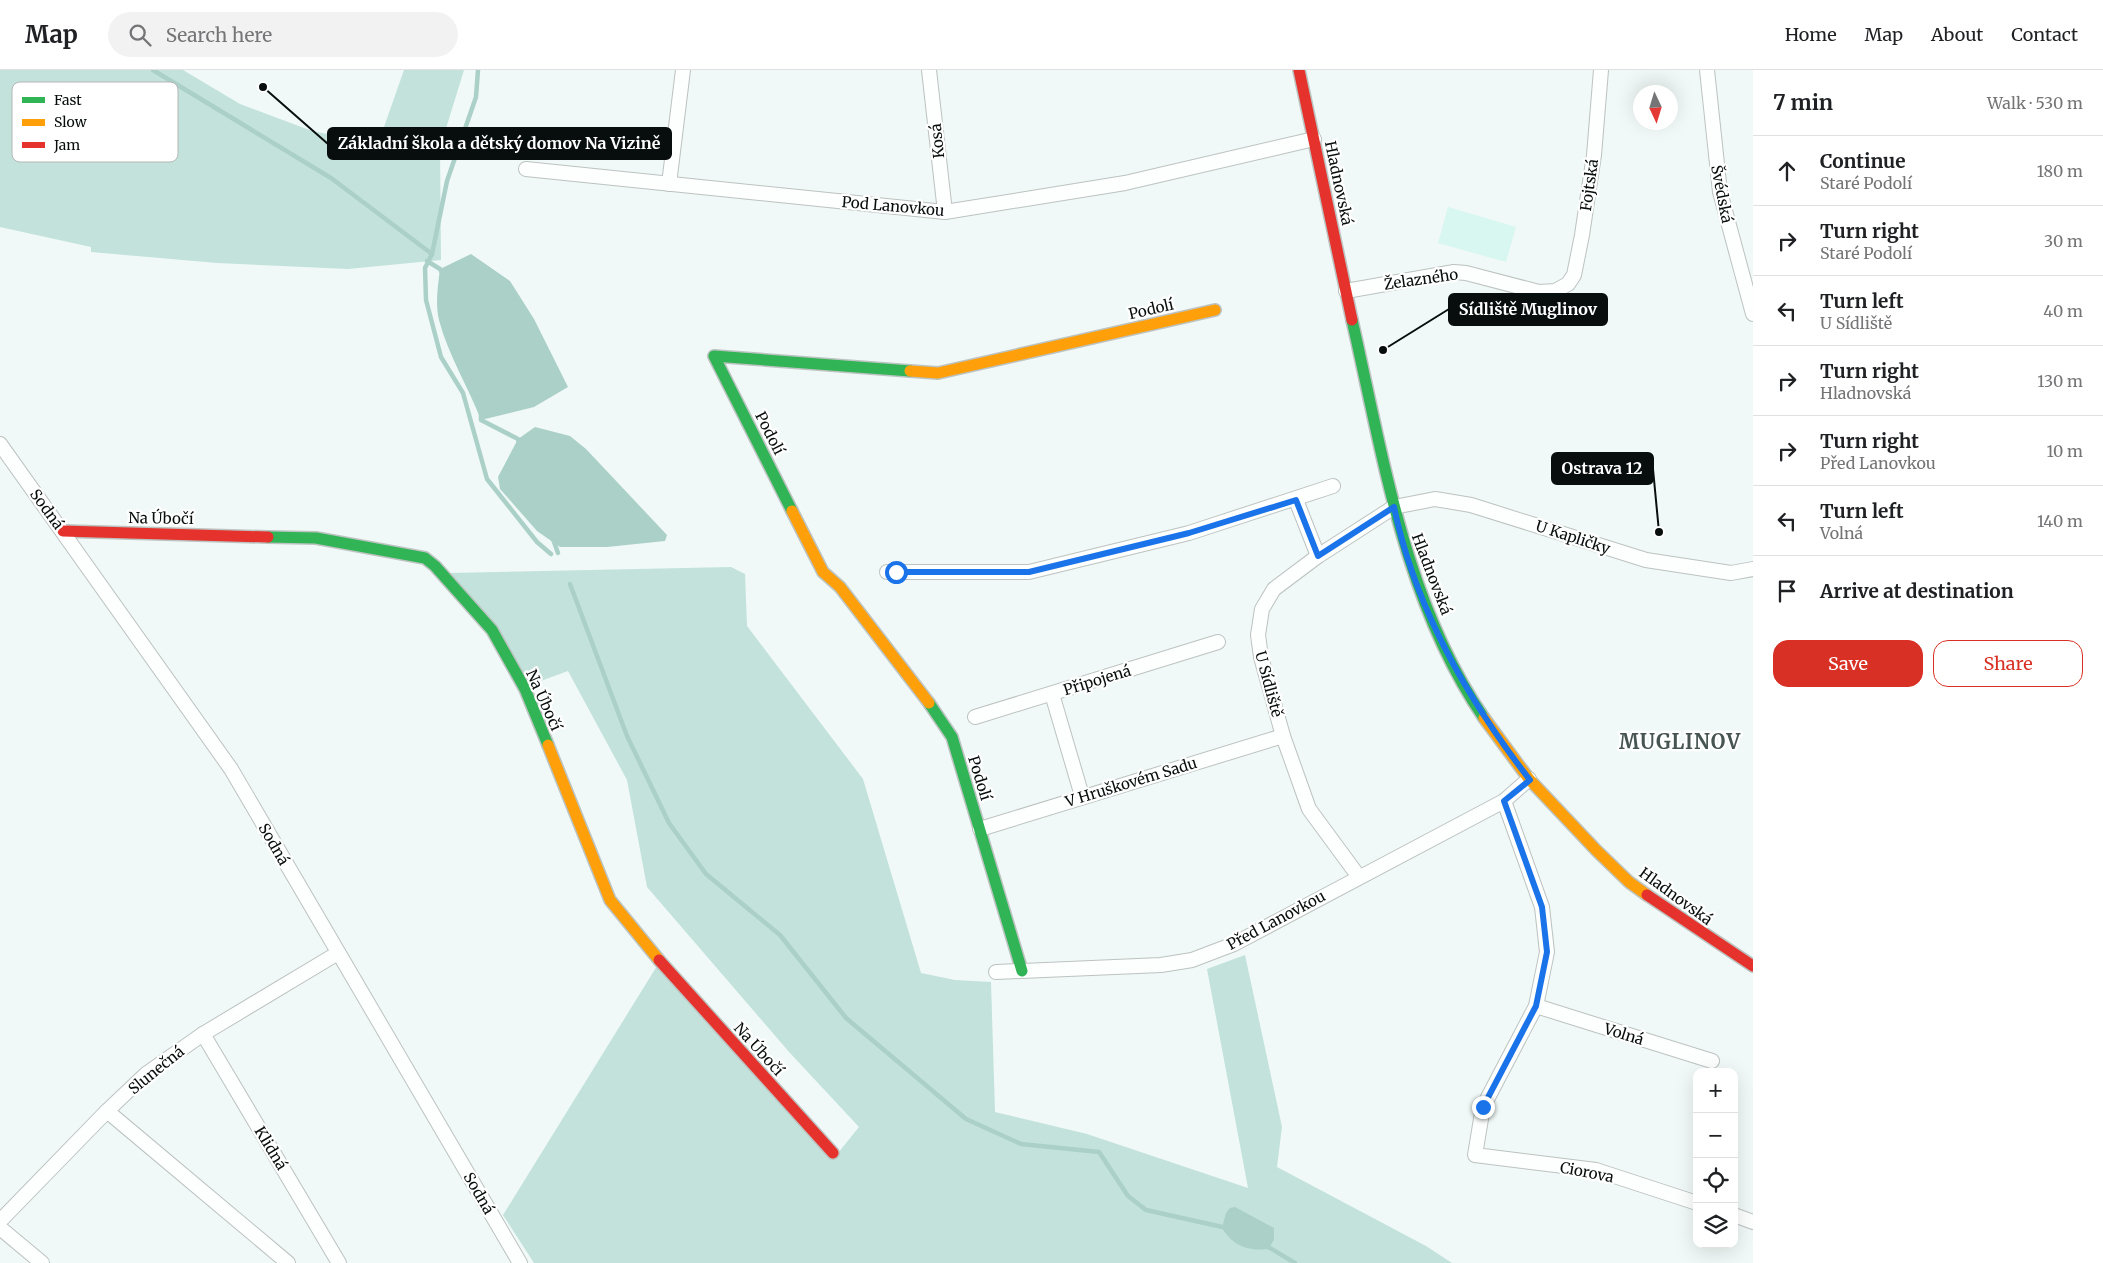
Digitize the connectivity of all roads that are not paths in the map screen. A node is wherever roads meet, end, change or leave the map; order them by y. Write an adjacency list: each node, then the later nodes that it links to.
1 (684, 70): 8 (street)
2 (928, 70): 9 (street, Kosá)
3 (1300, 70): 6 (street, Hladnovská)
4 (1601, 70): 10 (street, Fojtská)
5 (1707, 70): 13 (street, Švédská)
6 (1314, 139): 9 (street, Pod Lanovkou); 11 (street, Hladnovská)
7 (526, 169): 8 (street, Pod Lanovkou)
8 (669, 184): 9 (street, Pod Lanovkou)
9 (944, 212)
10 (1555, 290): 11 (street, Želazného)
11 (1346, 291): 17 (street, Hladnovská)
12 (1215, 310): 29 (street, Podolí)
13 (1753, 314)
14 (0, 444): 18 (street, Sodná)
15 (1333, 486): 16 (street)
16 (1296, 500): 19 (street); 21 (street)
17 (1394, 507): 19 (street, U Sídliště); 20 (street, U Kapličky); 26 (street, Hladnovská)
18 (63, 531): 31 (street, Sodná); 39 (street, Na Úbočí)
19 (1318, 556): 25 (street, U Sídliště)
20 (1753, 569)
21 (887, 572)
22 (1218, 642): 23 (street, Připojená)
23 (1052, 694): 24 (street, Připojená); 27 (street)
24 (975, 717)
25 (1283, 736): 27 (street, V Hruškovém Sadu); 30 (street, U Sídliště)
26 (1530, 780): 28 (street, Před Lanovkou); 32 (street, Hladnovská)
27 (1082, 796): 29 (street, V Hruškovém Sadu)
28 (1504, 801): 30 (street, Před Lanovkou); 35 (street)
29 (980, 829): 33 (street, Podolí)
30 (1359, 877): 33 (street, Před Lanovkou)
31 (338, 953): 36 (street, Slunečná); 45 (street, Sodná)
32 (1753, 966)
33 (1022, 971): 34 (street, Před Lanovkou)
34 (996, 972)
35 (1536, 1006): 37 (street, Volná); 40 (street, Ciorova)
36 (203, 1034): 38 (street, Slunečná); 48 (street, Klidná)
37 (1712, 1061)
38 (107, 1111): 42 (street, Slunečná); 47 (street)
39 (833, 1153)
40 (1693, 1202)
41 (1738, 1217): 43 (street)
42 (0, 1221)
43 (1753, 1222)
44 (0, 1228): 46 (street)
45 (516, 1261)
46 (42, 1263)
47 (288, 1263)
48 (339, 1263)

